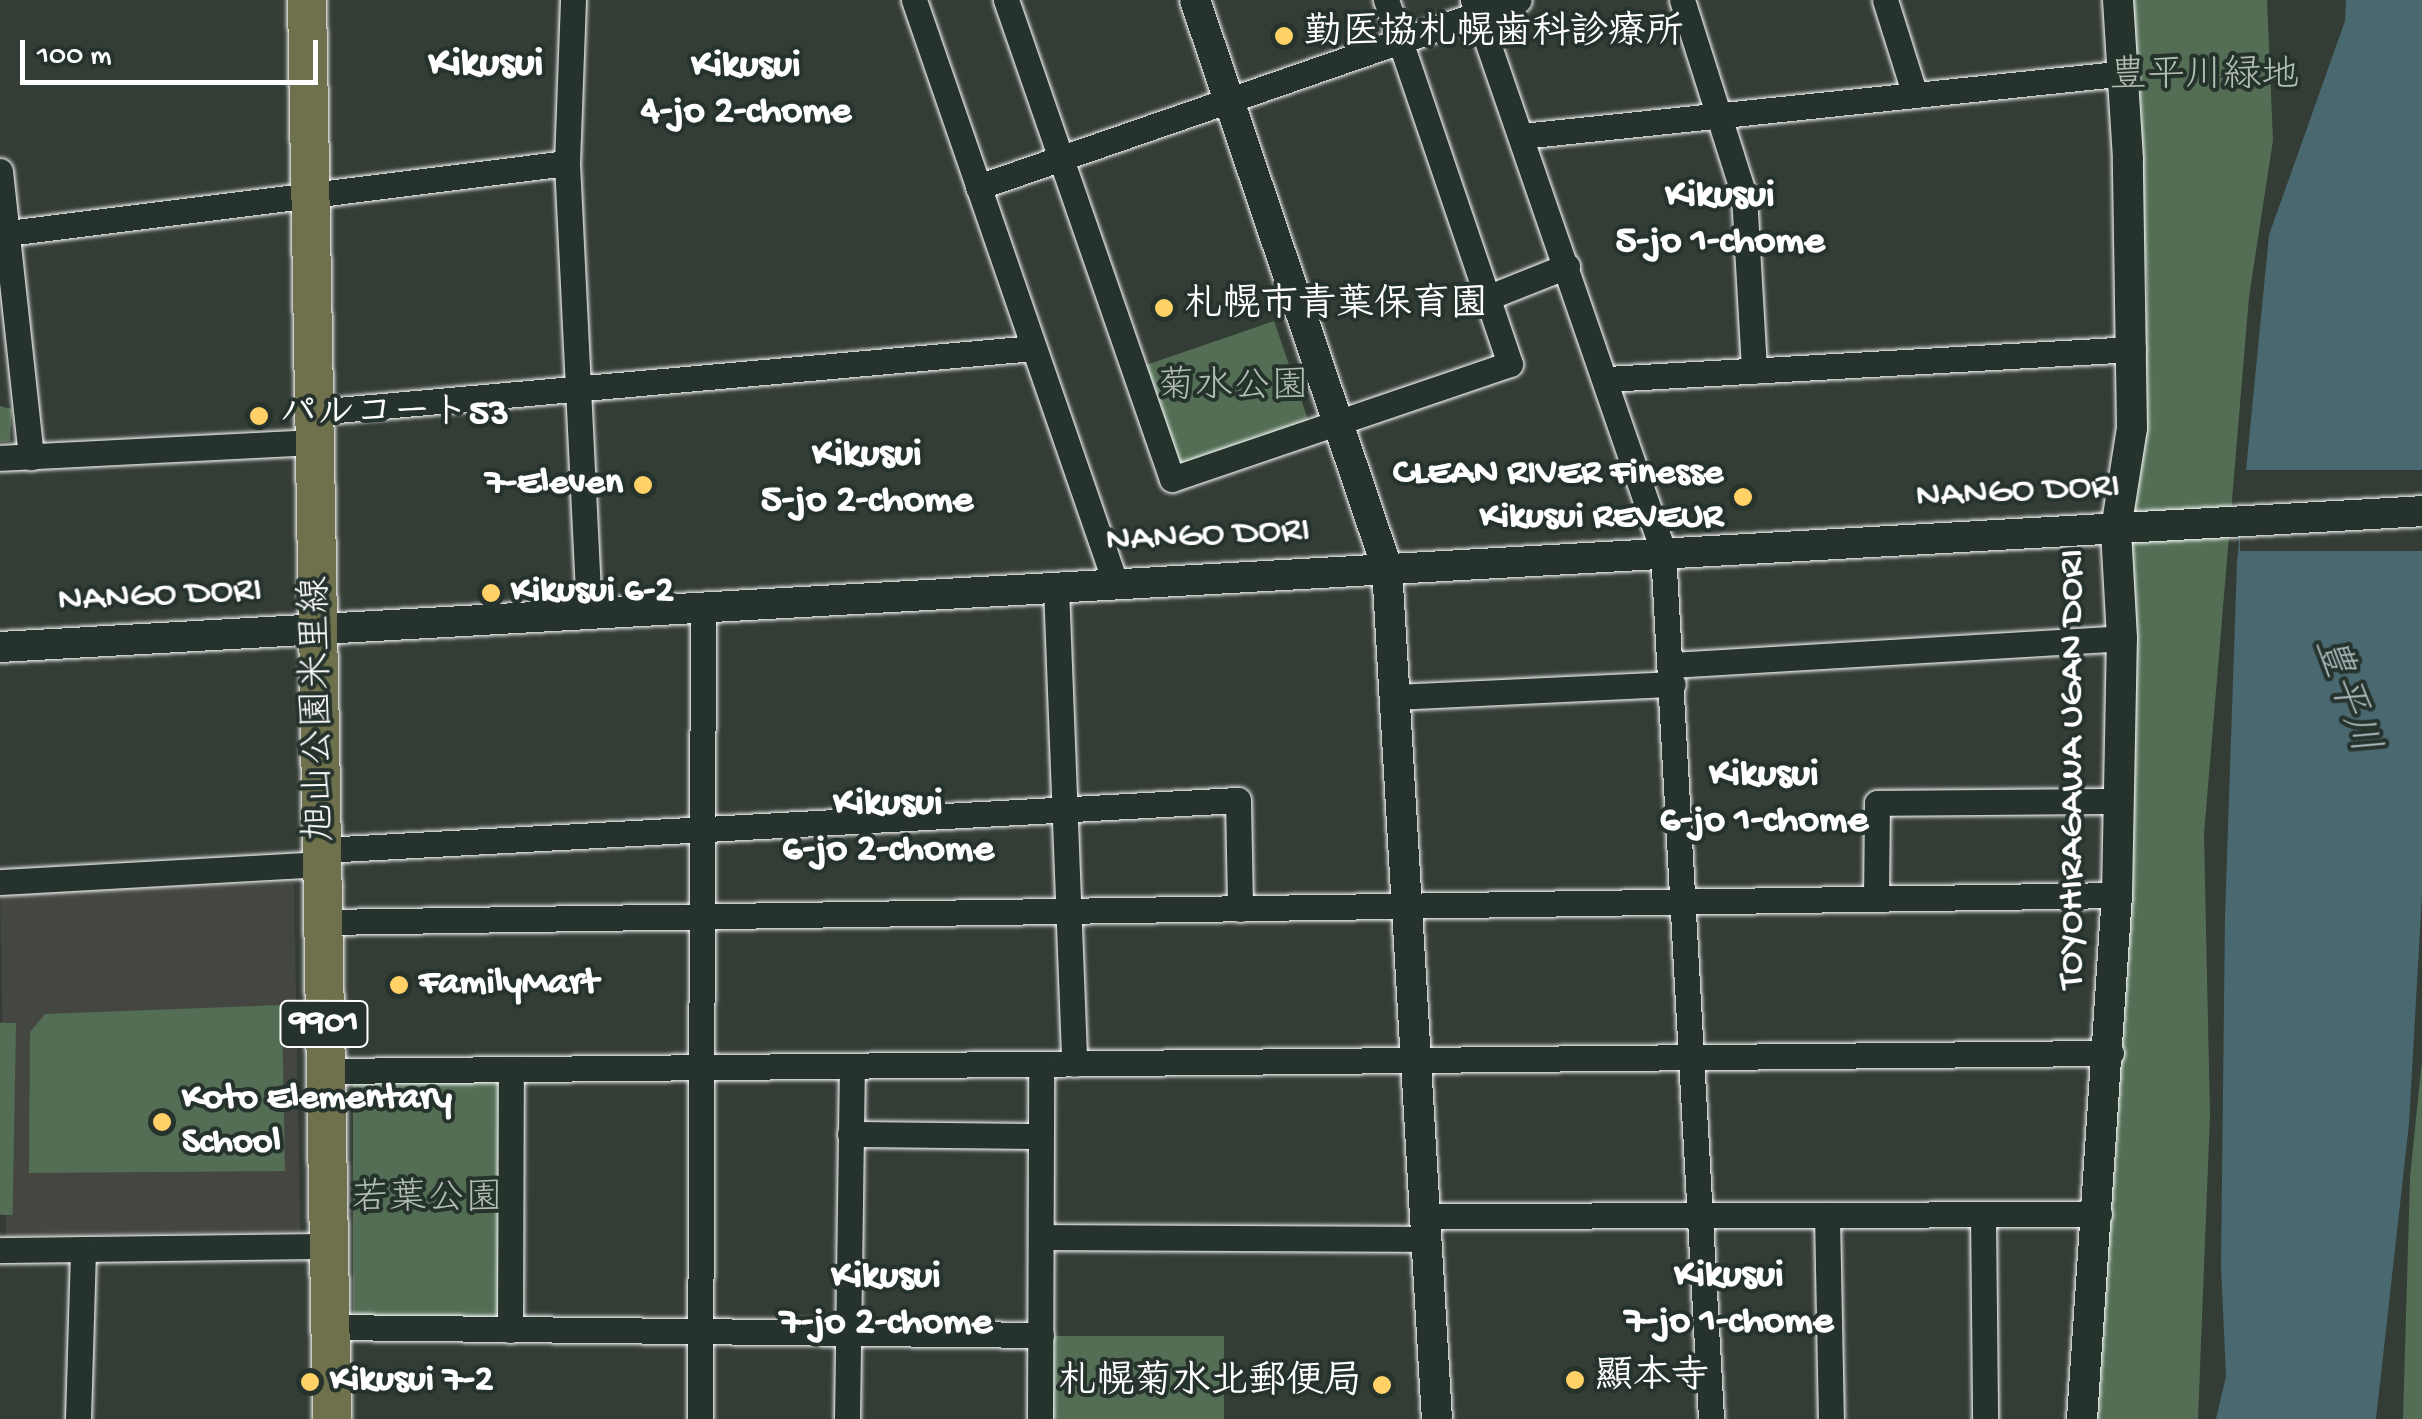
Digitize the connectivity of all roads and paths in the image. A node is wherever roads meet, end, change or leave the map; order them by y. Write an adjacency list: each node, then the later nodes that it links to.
1 (308, 0): 22 (main road, 旭山公園米里線 / 9901)
2 (573, 0): 19 (street)
3 (914, 0): 21 (street)
4 (1006, 0): 18 (street)
5 (1195, 0): 15 (street)
6 (1386, 0): 12 (street)
7 (1519, 0): 11 (street)
8 (1682, 0): 16 (street)
9 (1885, 0): 14 (street)
10 (2118, 0): 13 (street, TOYOHIRAGAWA UGAN DORI)
11 (1475, 7): 12 (street); 17 (street)
12 (1400, 41): 15 (street); 25 (street)
13 (2126, 73): 14 (street); 27 (street, TOYOHIRAGAWA UGAN DORI)
14 (1914, 92): 16 (street)
15 (1229, 98): 18 (street); 31 (street)
16 (1719, 114): 17 (street); 28 (street)
17 (1522, 136): 24 (street)
18 (1063, 158): 21 (street); 31 (street)
19 (566, 163): 22 (street); 30 (street)
20 (0, 171): 23 (street)
21 (978, 187): 26 (street)
22 (312, 196): 23 (street); 32 (main road, 旭山公園米里線 / 9901)
23 (3, 234): 33 (street)
24 (1567, 266): 25 (street); 29 (street)
25 (1489, 296): 31 (street)
26 (1033, 348): 30 (street); 39 (street)
27 (2133, 349): 28 (street); 36 (street, TOYOHIRAGAWA UGAN DORI)
28 (1754, 371): 29 (street)
29 (1607, 379): 37 (street)
30 (576, 390): 32 (street); 42 (street)
31 (1341, 426): 38 (street)
32 (316, 427): 33 (street); 43 (main road, 旭山公園米里線 / 9901)
33 (31, 457): 34 (street)
34 (0, 458)
35 (2422, 511): 36 (street, NANGO DORI)
36 (2127, 528): 37 (street, NANGO DORI); 44 (street, TOYOHIRAGAWA UGAN DORI)
37 (1663, 551): 38 (street, NANGO DORI); 46 (street)
38 (1387, 568): 39 (street, NANGO DORI); 47 (street)
39 (1115, 582): 40 (street, NANGO DORI)
40 (1056, 587): 41 (street, NANGO DORI); 49 (street)
41 (703, 607): 42 (street, NANGO DORI); 50 (street)
42 (589, 614): 43 (street, NANGO DORI)
43 (319, 628): 45 (street, NANGO DORI); 51 (main road, 旭山公園米里線 / 9901)
44 (2122, 638): 46 (street); 48 (street, TOYOHIRAGAWA UGAN DORI)
45 (0, 647)
46 (1672, 675): 47 (street); 55 (street)
47 (1396, 696): 56 (street)
48 (2120, 801): 53 (street, TOYOHIRAGAWA UGAN DORI); 54 (street)
49 (1066, 806): 50 (street); 57 (street); 58 (street)
50 (701, 828): 51 (street); 59 (street)
51 (323, 857): 52 (street); 60 (main road, 旭山公園米里線 / 9901)
52 (0, 882)
53 (2117, 895): 54 (street); 61 (street, TOYOHIRAGAWA UGAN DORI)
54 (1876, 899): 55 (street)
55 (1684, 904): 56 (street); 62 (street)
56 (1409, 908): 57 (street); 63 (street)
57 (1240, 909): 58 (street)
58 (1070, 912): 59 (street); 65 (street)
59 (702, 916): 60 (street); 67 (street)
60 (323, 922): 69 (main road, 旭山公園米里線 / 9901)
61 (2111, 1053): 62 (street); 74 (street, TOYOHIRAGAWA UGAN DORI)
62 (1694, 1058): 63 (street); 72 (street)
63 (1418, 1062): 65 (street); 76 (street)
64 (1042, 1064): 65 (street); 66 (street); 71 (street)
65 (1074, 1064)
66 (852, 1066): 67 (street); 70 (street)
67 (700, 1067): 68 (street); 83 (street)
68 (512, 1070): 69 (street); 82 (street)
69 (325, 1071): 78 (main road, 旭山公園米里線 / 9901)
70 (850, 1134): 71 (street); 84 (street)
71 (1041, 1136): 77 (street)
72 (1699, 1214): 75 (street); 76 (street); 92 (street)
73 (1982, 1214): 74 (street); 75 (street); 94 (street)
74 (2099, 1214): 95 (street, TOYOHIRAGAWA UGAN DORI)
75 (1827, 1215): 93 (street)
76 (1426, 1227): 77 (street); 91 (street)
77 (1041, 1238): 85 (street)
78 (326, 1246): 79 (street); 81 (main road, 旭山公園米里線 / 9901)
79 (83, 1249): 80 (street); 86 (street)
80 (0, 1250)
81 (328, 1327): 82 (street); 87 (main road, 旭山公園米里線 / 9901)
82 (510, 1330): 83 (street)
83 (701, 1333): 84 (street); 88 (street)
84 (848, 1334): 85 (street); 89 (street)
85 (1041, 1335): 90 (street)
86 (78, 1419)
87 (332, 1419)
88 (700, 1419)
89 (847, 1419)
90 (1040, 1419)
91 (1437, 1419)
92 (1711, 1419)
93 (1831, 1419)
94 (1985, 1419)
95 (2082, 1419)

